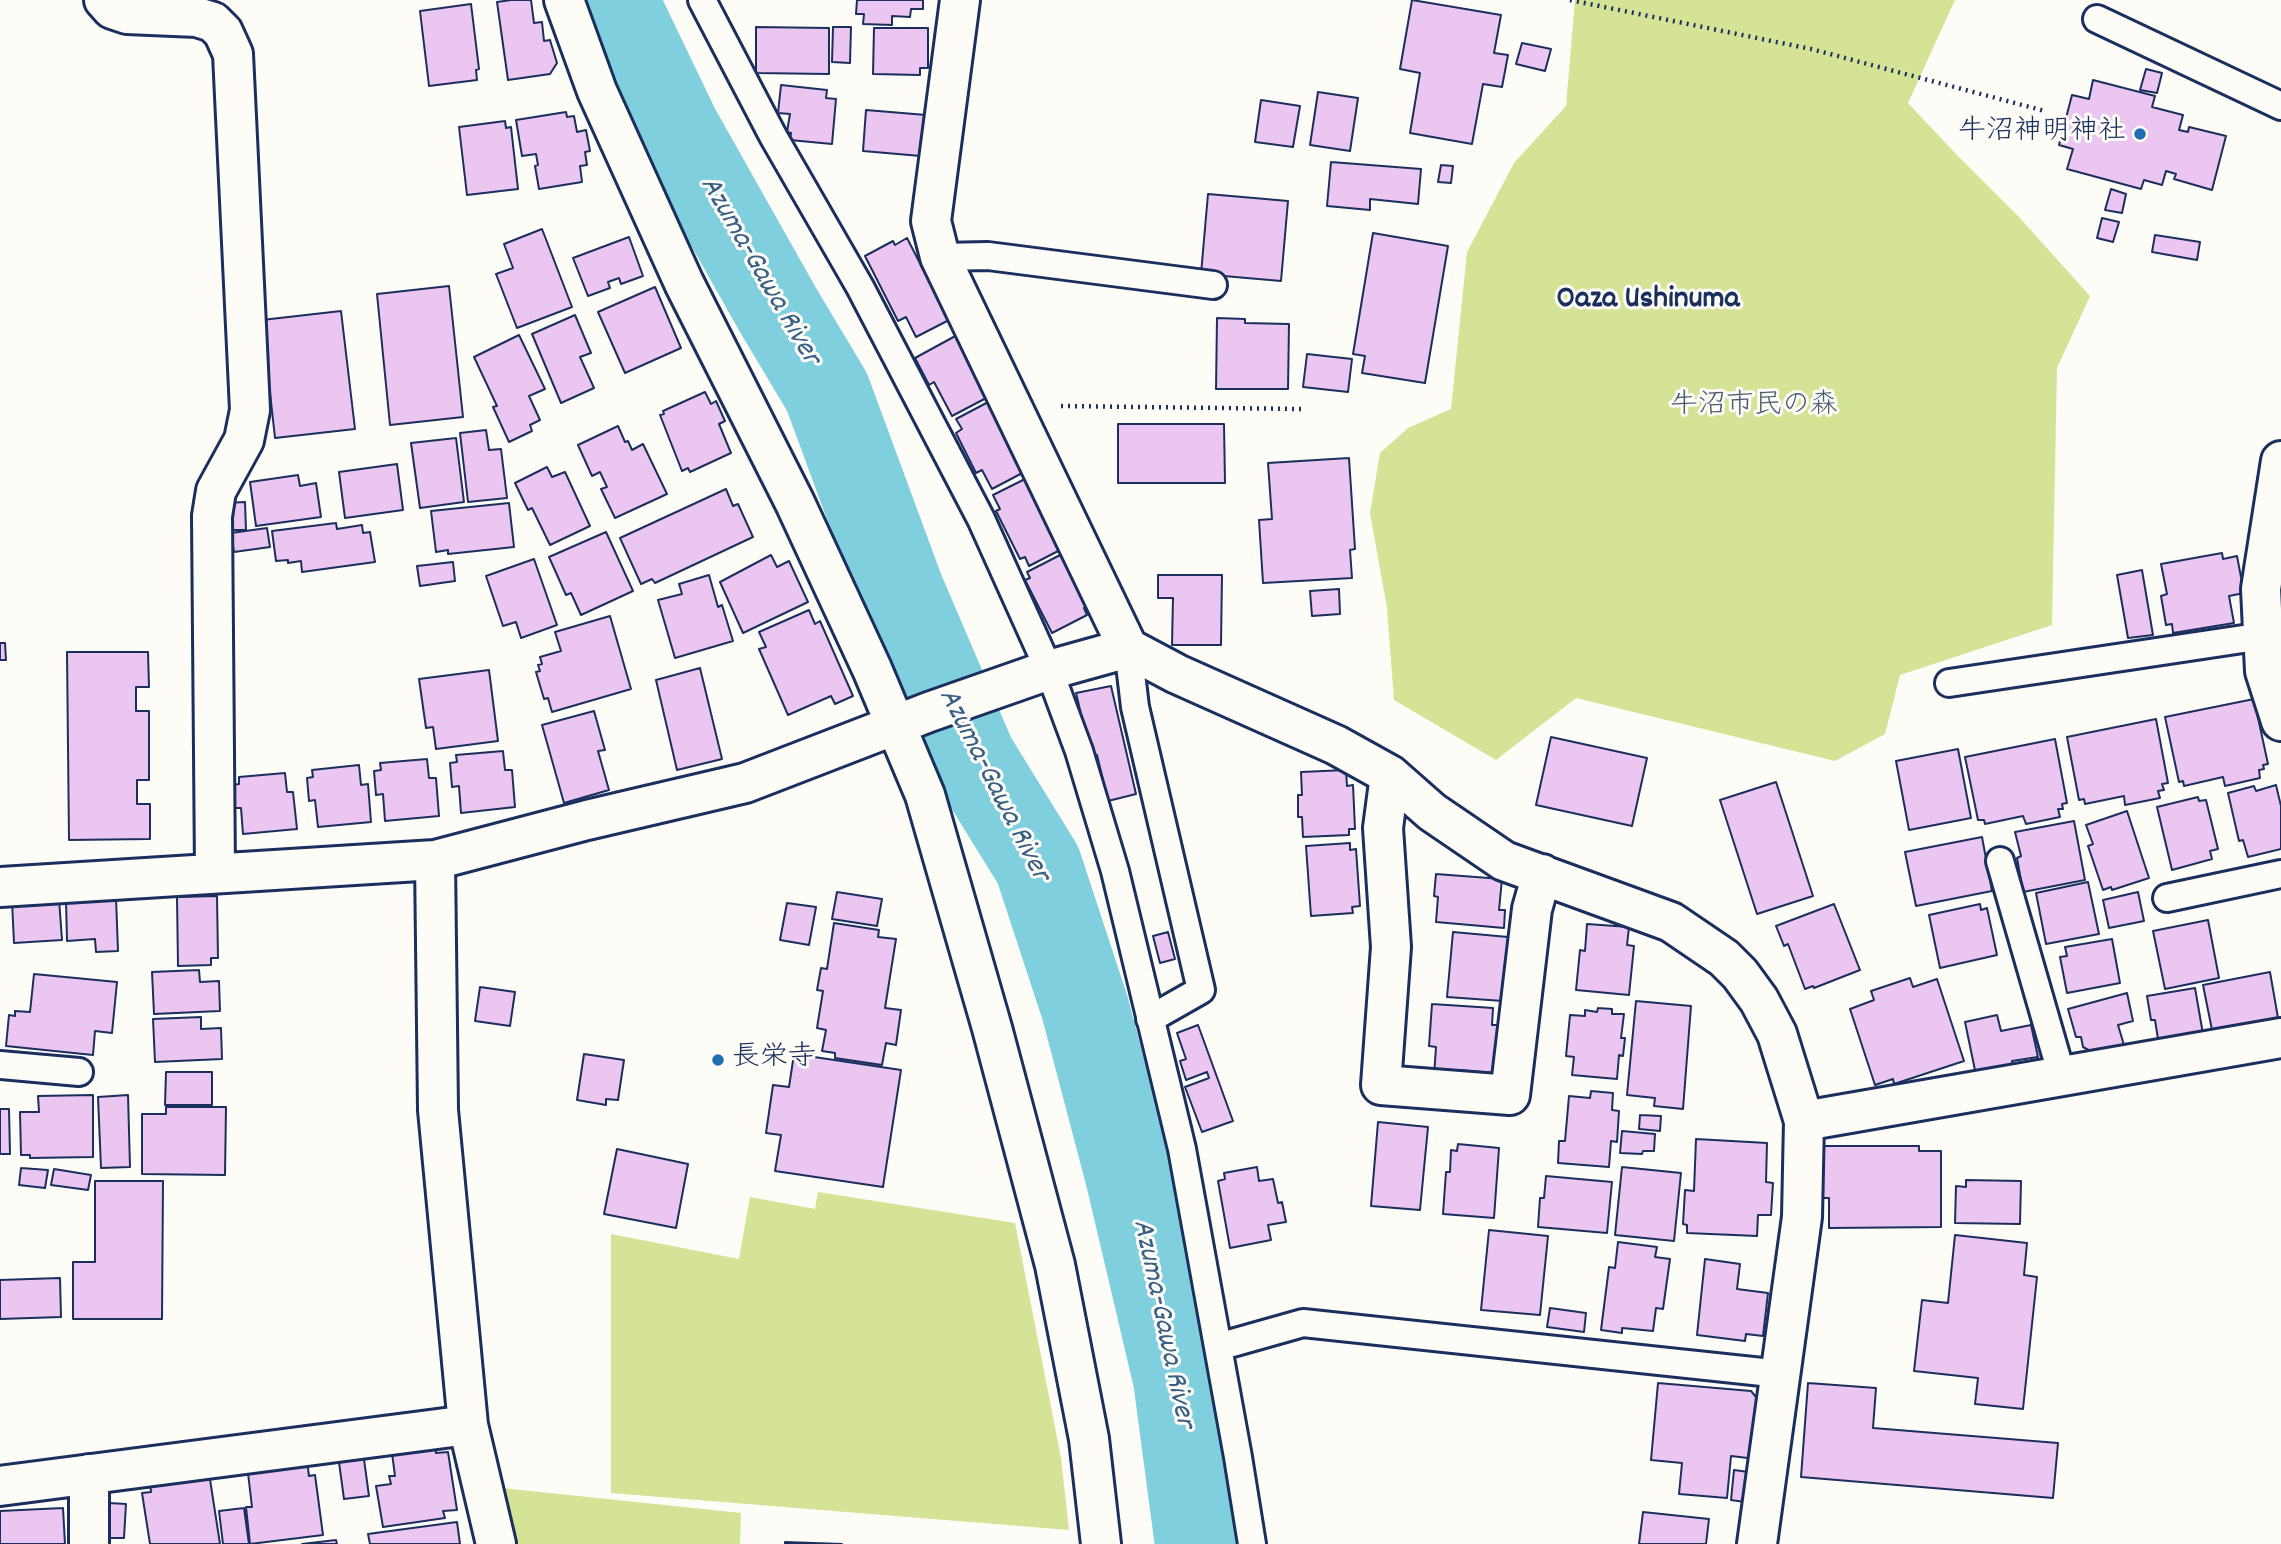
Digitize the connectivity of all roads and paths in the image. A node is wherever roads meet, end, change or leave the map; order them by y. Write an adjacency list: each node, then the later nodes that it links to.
1 (104, 0): 23 (street)
2 (564, 0): 18 (street)
3 (702, 0): 16 (lane)
4 (960, 0): 9 (street)
5 (1570, 0): 8 (path)
6 (2097, 19): 7 (lane)
7 (2281, 106)
8 (2045, 111)
9 (940, 257): 10 (lane); 11 (street)
10 (1213, 285)
11 (1012, 405): 12 (path); 15 (street)
12 (1301, 409)
13 (2281, 461): 14 (street)
14 (2263, 636): 17 (lane); 19 (street)
15 (1128, 648): 16 (street); 20 (street); 28 (lane)
16 (1037, 674): 18 (street); 28 (lane)
17 (1949, 682)
18 (913, 718): 21 (street); 41 (street)
19 (2281, 721)
20 (1390, 775): 24 (street); 24 (street)
21 (435, 860): 23 (street); 36 (street)
22 (2000, 861): 32 (lane)
23 (215, 872): 26 (street)
24 (1542, 874): 33 (street)
25 (2281, 874): 27 (lane)
26 (0, 887)
27 (2167, 898)
28 (1150, 1019): 34 (lane)
29 (2281, 1038): 32 (street)
30 (0, 1065): 31 (lane)
31 (79, 1072)
32 (2062, 1076): 33 (street)
33 (1804, 1121): 35 (street)
34 (1218, 1347): 35 (lane); 42 (lane)
35 (1781, 1374): 43 (street)
36 (468, 1425): 37 (street); 40 (street)
37 (89, 1474): 38 (street); 39 (street)
38 (0, 1486)
39 (89, 1544)
40 (496, 1544)
41 (1101, 1544)
42 (1252, 1544)
43 (1757, 1544)

